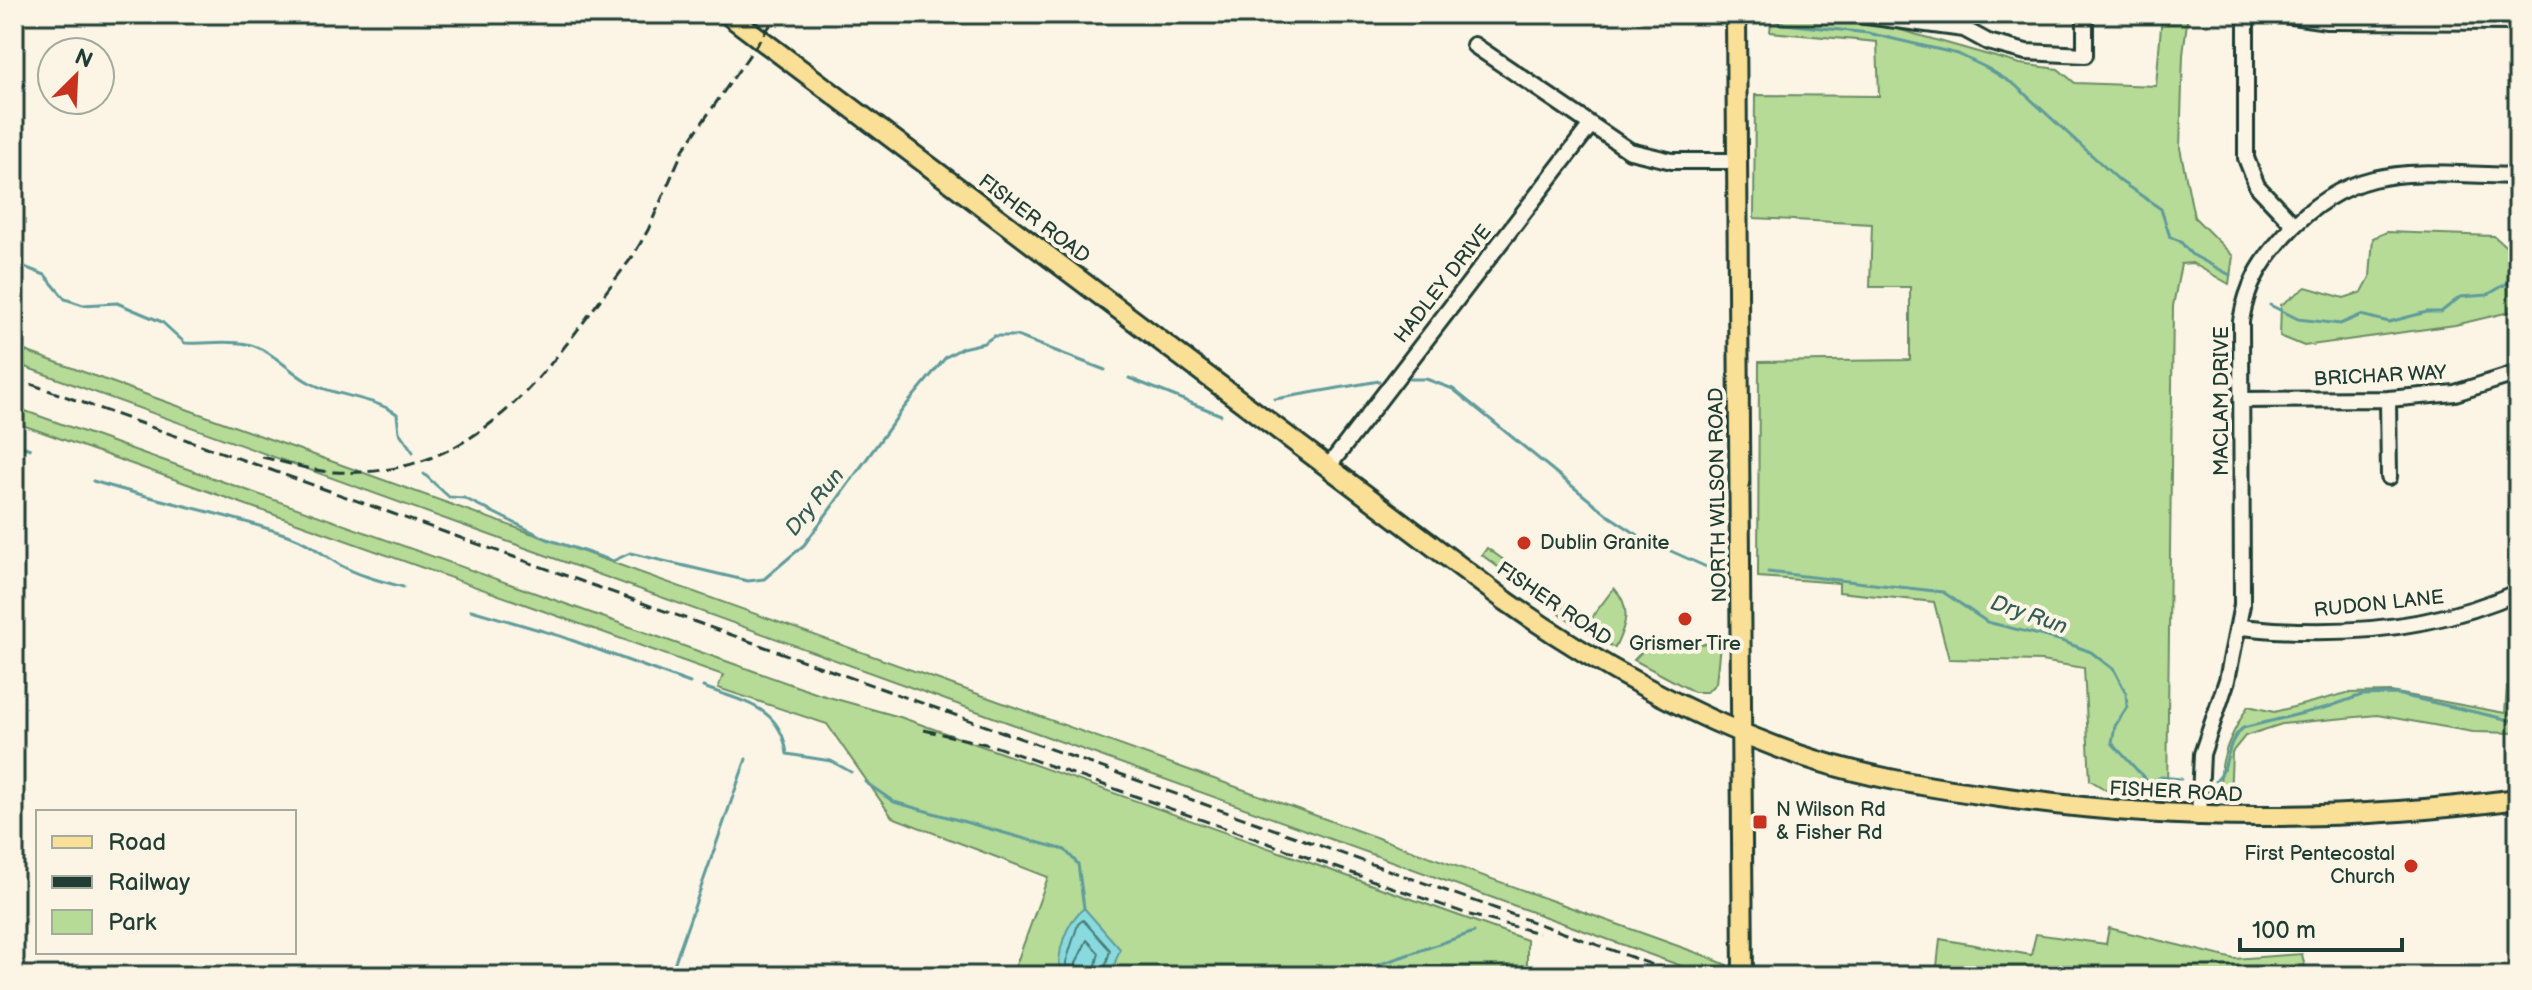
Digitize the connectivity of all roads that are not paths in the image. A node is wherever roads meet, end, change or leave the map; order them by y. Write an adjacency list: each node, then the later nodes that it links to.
1 (727, 14): 16 (main road, FISHER ROAD)
2 (1736, 14): 10 (main road, NORTH WILSON ROAD)
3 (1851, 14): 4 (street)
4 (2085, 14)
5 (2246, 14): 12 (street)
6 (2278, 14): 7 (street)
7 (2518, 22)
8 (1474, 45): 9 (street)
9 (1590, 126): 10 (street); 16 (street, HADLEY DRIVE)
10 (1737, 161): 20 (main road, NORTH WILSON ROAD)
11 (2518, 176): 12 (street, MACLAM DRIVE)
12 (2294, 225): 15 (street, MACLAM DRIVE)
13 (2518, 373): 14 (street, BRICHAR WAY)
14 (2388, 399): 15 (street, BRICHAR WAY); 17 (street)
15 (2242, 400): 19 (street, MACLAM DRIVE)
16 (1328, 467): 20 (main road, FISHER ROAD)
17 (2389, 477)
18 (2518, 592): 19 (street, RUDON LANE)
19 (2240, 627): 22 (street, MACLAM DRIVE)
20 (1743, 733): 22 (main road, FISHER ROAD); 23 (main road, NORTH WILSON ROAD)
21 (2518, 799): 22 (main road, FISHER ROAD)
22 (2199, 817)
23 (1743, 976)

